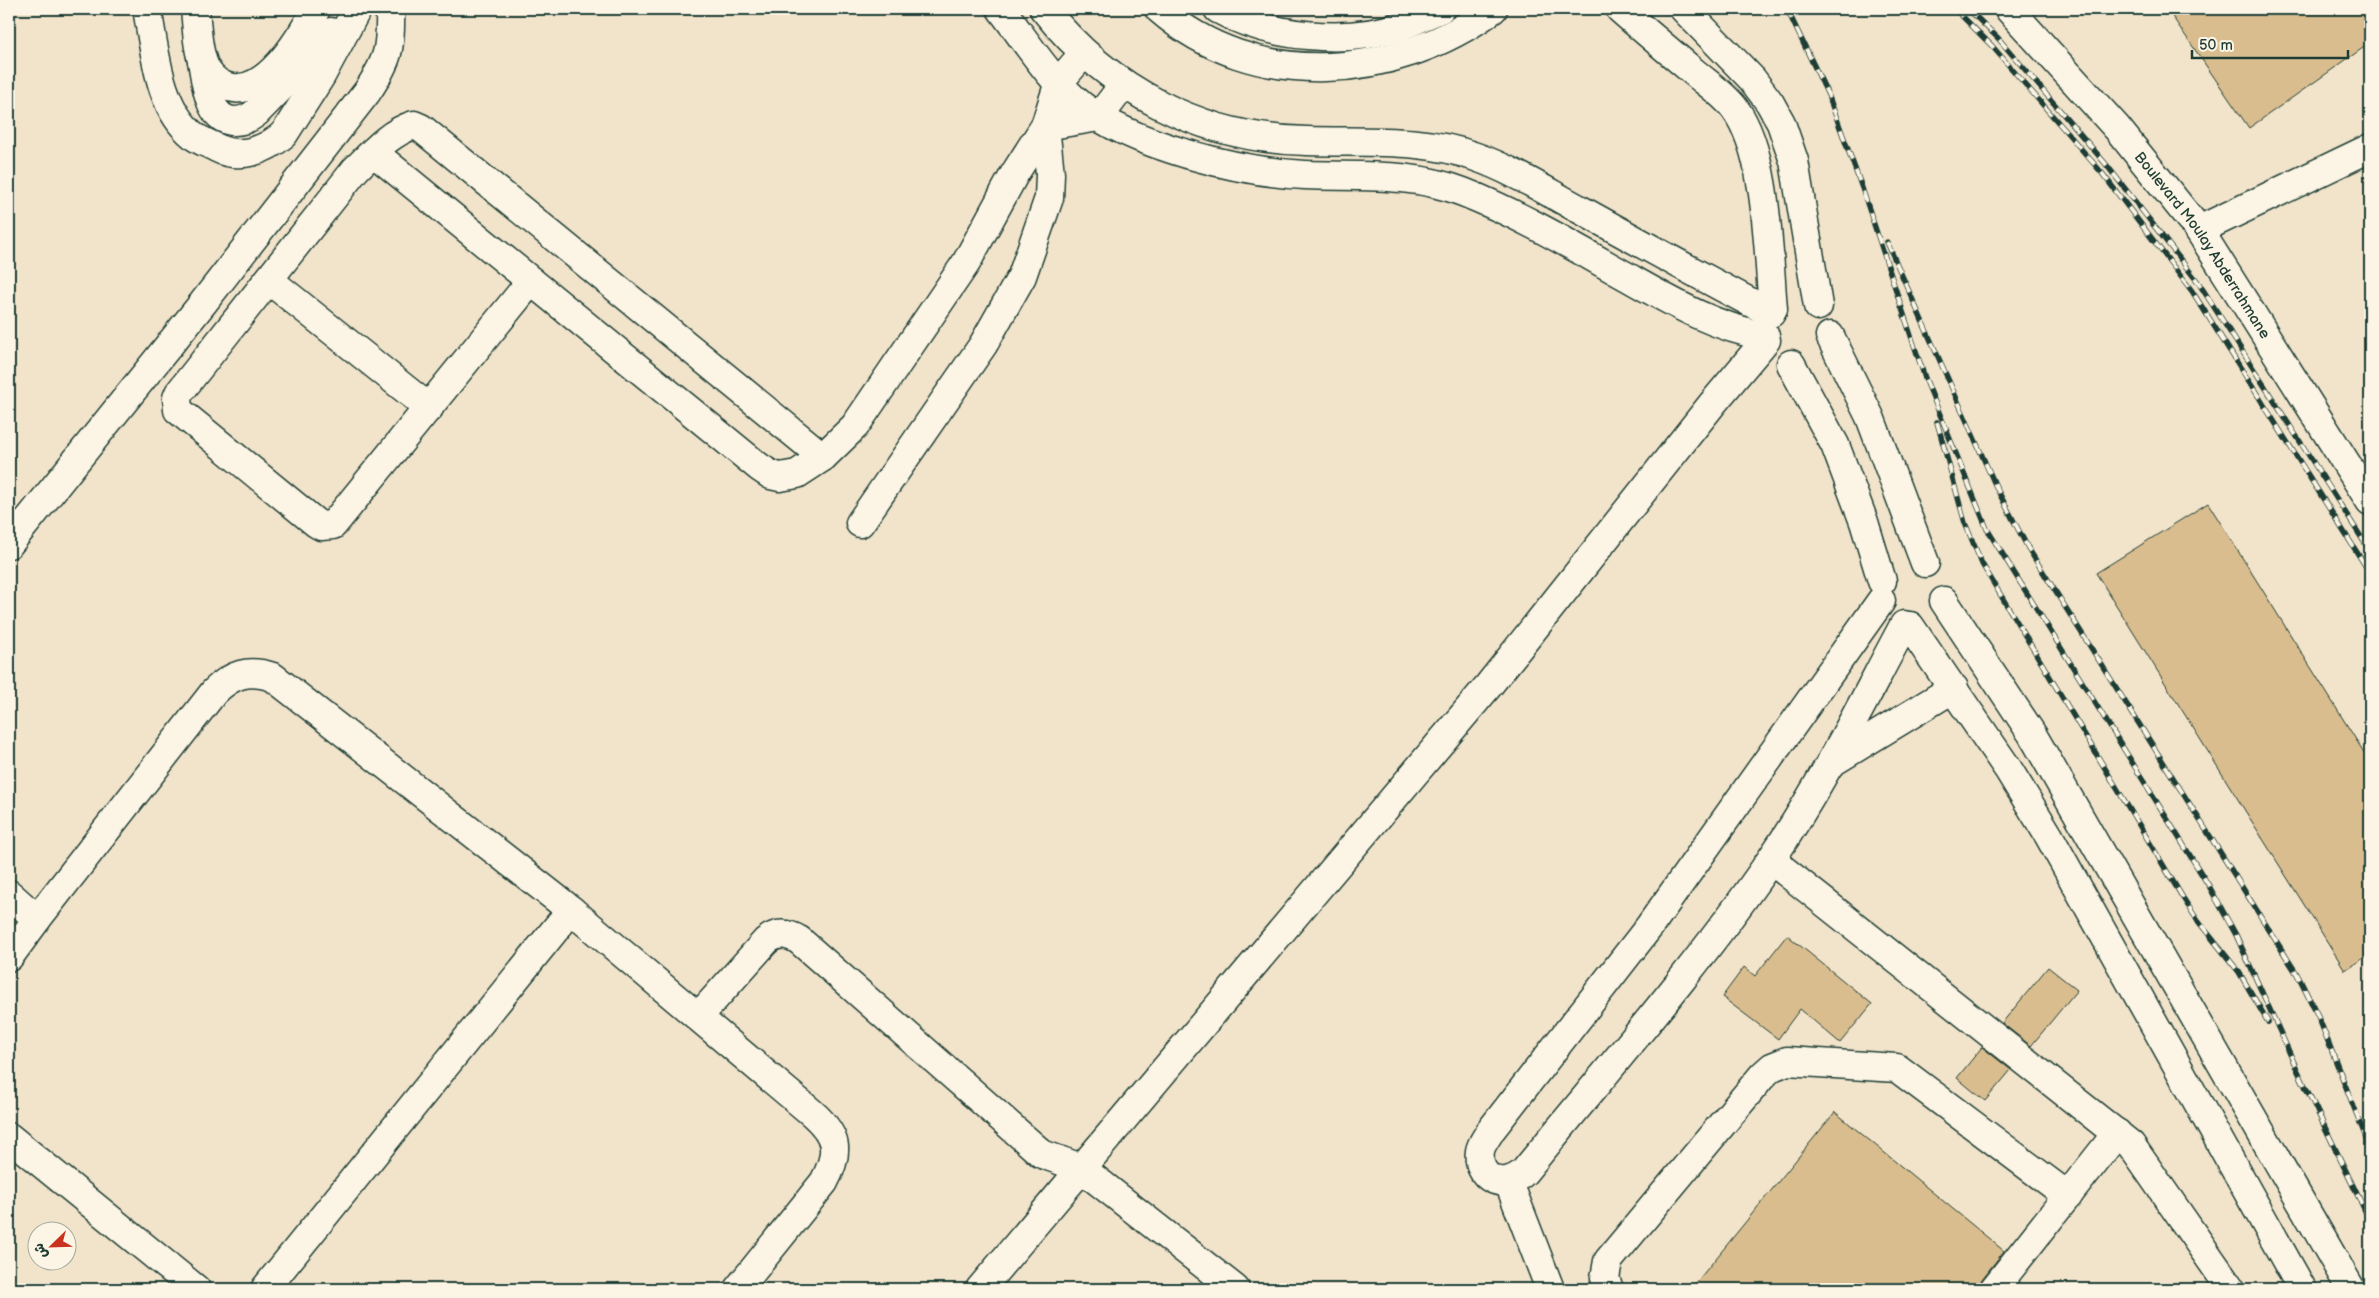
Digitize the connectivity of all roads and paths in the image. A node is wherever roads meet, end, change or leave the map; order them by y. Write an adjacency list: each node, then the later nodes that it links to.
1 (146, 9): 23 (street)
2 (195, 9): 17 (street)
3 (316, 9): 17 (street)
4 (343, 9): 20 (street)
5 (357, 9): 23 (street)
6 (390, 9): 36 (street)
7 (1001, 9): 18 (street)
8 (1044, 9): 16 (street)
9 (1159, 9): 12 (street)
10 (1218, 9): 11 (street)
11 (1440, 9)
12 (1493, 9)
13 (1620, 9): 31 (street)
14 (1684, 9): 29 (street)
15 (2009, 9): 26 (street, Boulevard Moulay Abderrahmane)
16 (1084, 53): 18 (street); 19 (street)
17 (201, 56): 20 (street)
18 (1059, 82): 21 (street); 22 (street)
19 (1124, 84): 21 (street); 31 (street)
20 (216, 111): 23 (street)
21 (1099, 117): 22 (street); 31 (street)
22 (1045, 126): 33 (street); 35 (street)
23 (194, 136)
24 (2370, 148): 26 (street)
25 (373, 152): 27 (street); 28 (street); 33 (street)
26 (2199, 230): 34 (street, Boulevard Moulay Abderrahmane)
27 (269, 280): 32 (street); 32 (street)
28 (531, 281): 32 (street); 33 (street)
29 (1818, 306): 30 (street); 31 (street)
30 (1830, 336): 31 (street); 37 (street)
31 (1774, 337): 38 (street); 51 (street)
32 (429, 408)
33 (823, 457)
34 (2370, 502)
35 (860, 523)
36 (9, 544)
37 (1925, 563): 38 (street); 39 (street)
38 (1881, 591): 40 (street); 52 (street)
39 (1944, 601): 40 (street); 64 (street)
40 (1907, 626): 41 (street); 42 (street)
41 (1954, 688): 42 (street); 63 (street)
42 (1829, 764): 43 (street)
43 (1770, 860): 49 (street); 52 (street)
44 (9, 894): 46 (street)
45 (571, 910): 46 (street); 48 (street); 55 (street)
46 (37, 919): 47 (street)
47 (9, 957)
48 (699, 1016): 51 (street); 56 (street)
49 (2117, 1133): 53 (street); 62 (street)
50 (9, 1137): 54 (street)
51 (1081, 1168): 57 (street); 58 (street)
52 (1509, 1183): 59 (street)
53 (2068, 1196): 60 (street); 61 (street)
54 (196, 1289)
55 (265, 1289)
56 (738, 1289)
57 (980, 1289)
58 (1235, 1289)
59 (1550, 1289)
60 (1609, 1289)
61 (1994, 1289)
62 (2231, 1289)
63 (2302, 1289)
64 (2351, 1289)

